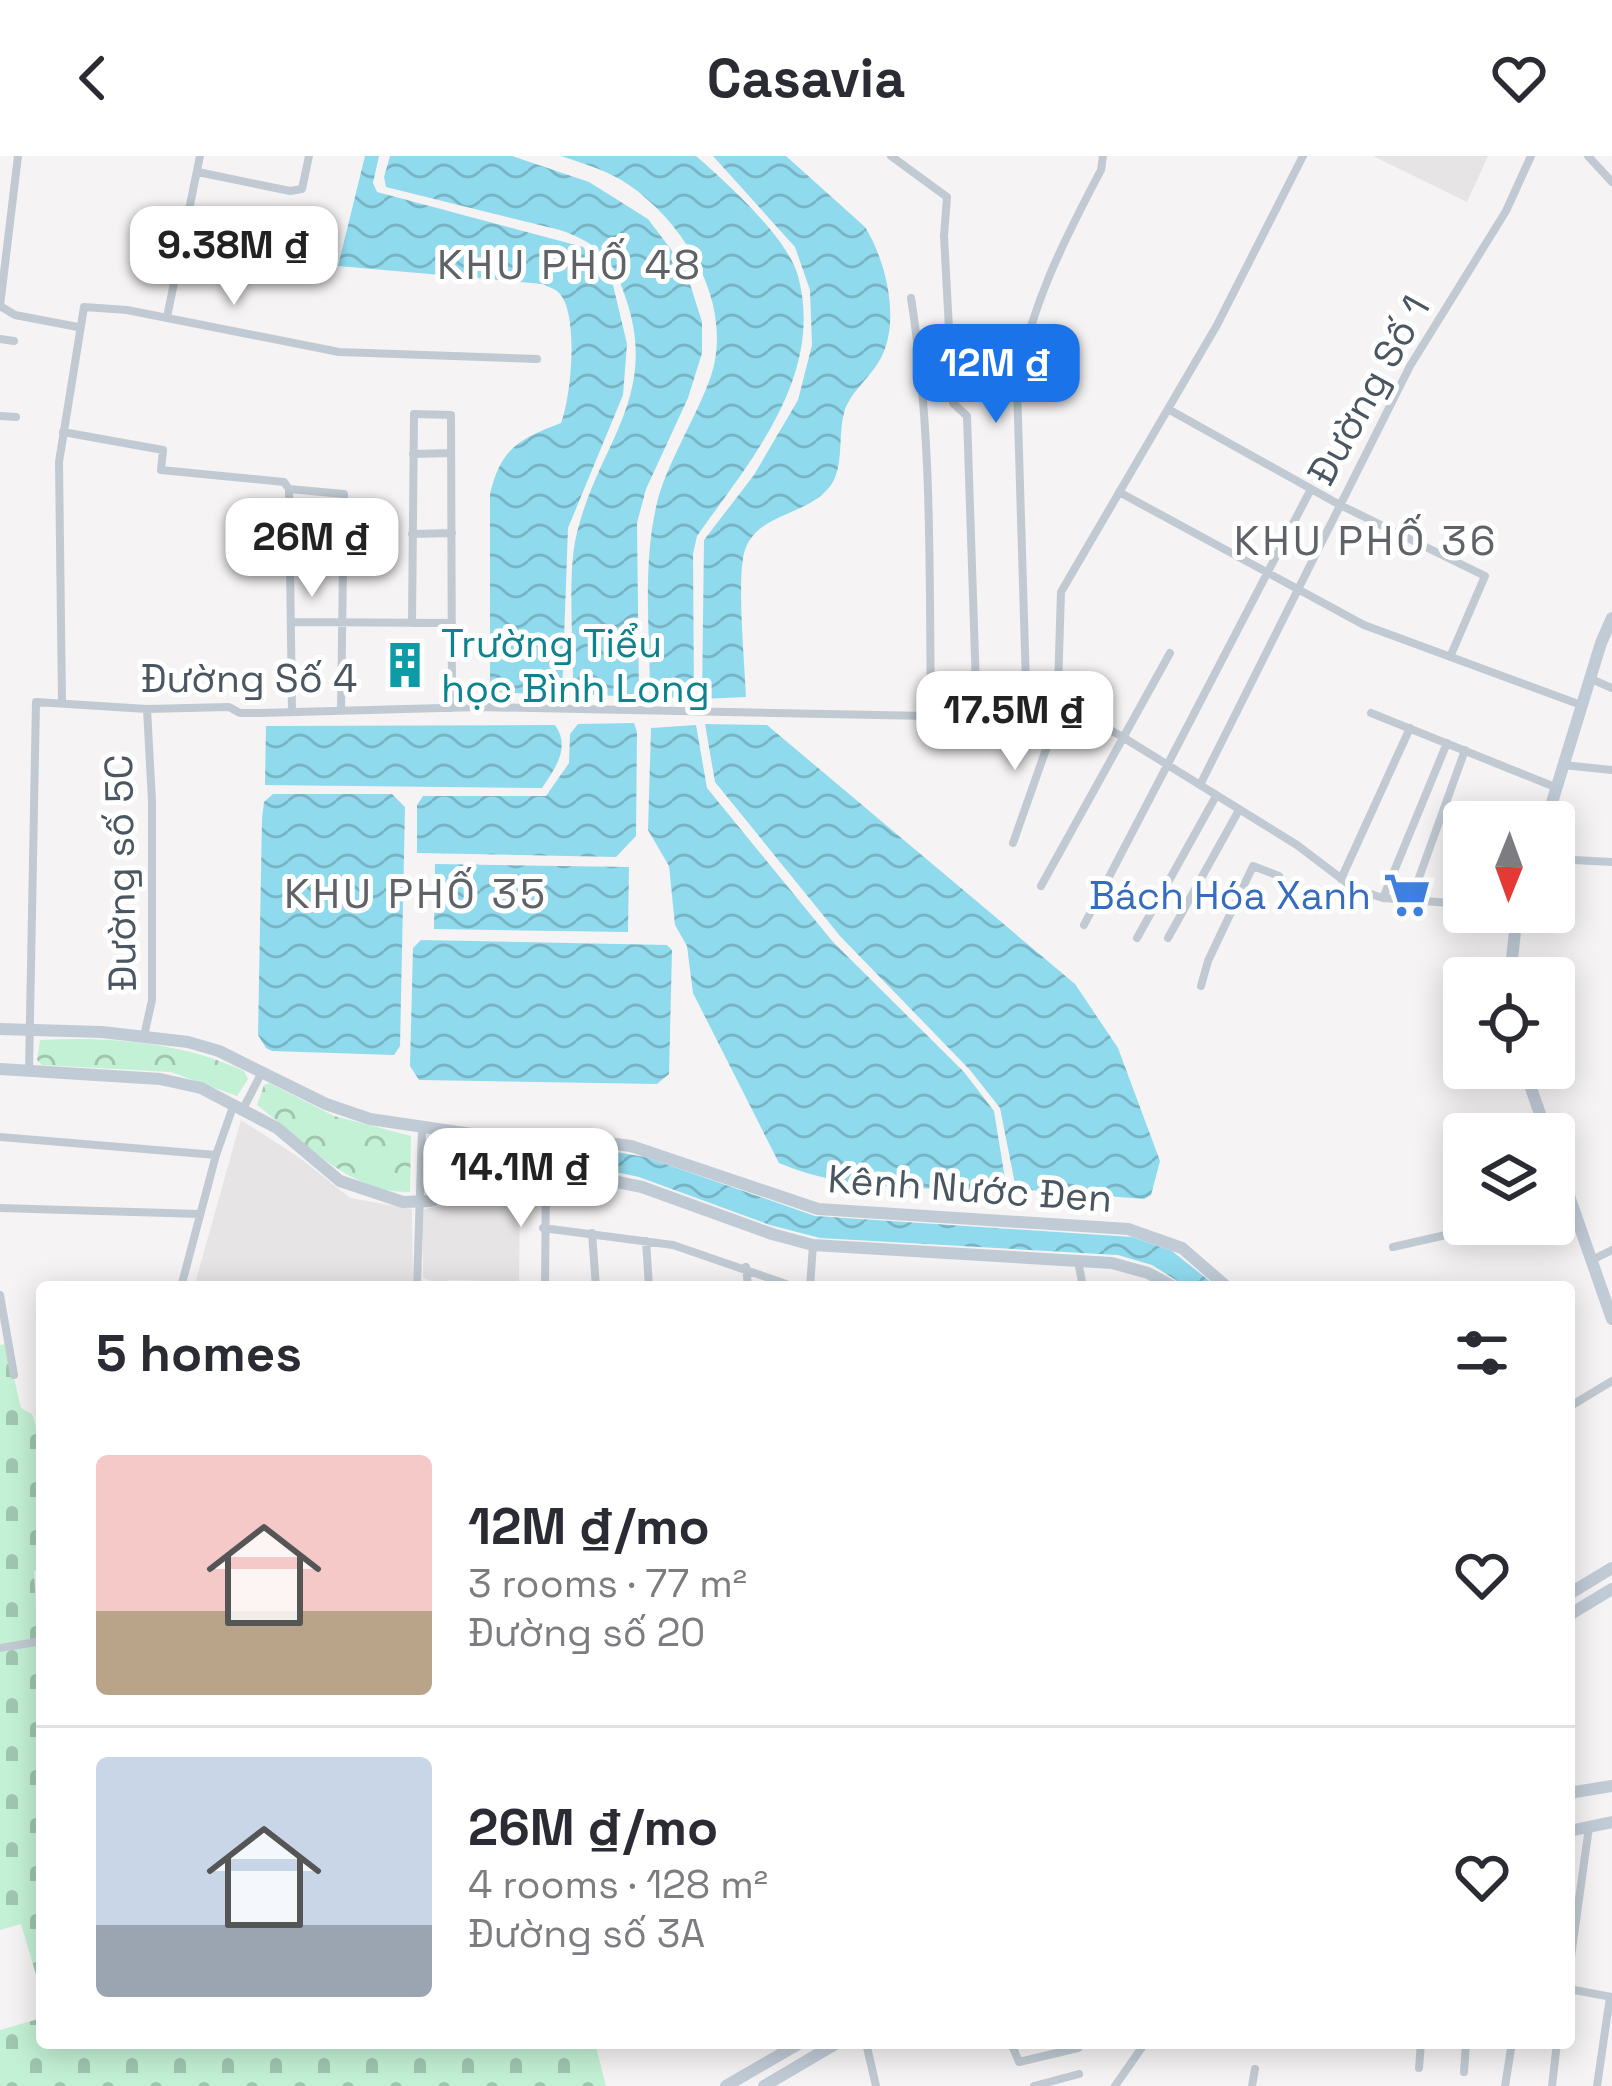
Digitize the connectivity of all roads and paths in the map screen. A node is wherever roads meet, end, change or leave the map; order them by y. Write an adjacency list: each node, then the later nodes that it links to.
1 (18, 156): 12 (street)
2 (200, 156): 9 (street)
3 (309, 156): 9 (street)
4 (890, 156): 52 (street)
5 (1103, 156): 53 (street)
6 (1304, 156): 18 (street)
7 (1531, 156): 27 (street, Đường Số 1)
8 (1588, 156): 10 (street)
9 (198, 172): 13 (street)
10 (1612, 182)
11 (911, 298): 51 (street)
12 (0, 306): 14 (street)
13 (167, 317): 14 (street); 17 (street)
14 (78, 327): 21 (street)
15 (0, 338): 16 (street)
16 (14, 341)
17 (537, 359)
18 (1168, 409): 25 (street); 26 (street)
19 (0, 416): 20 (street)
20 (16, 417)
21 (62, 432): 24 (street); 44 (street)
22 (451, 453): 23 (street); 23 (street); 29 (street)
23 (413, 454): 31 (street)
24 (289, 489): 28 (street); 30 (street)
25 (1311, 489): 27 (street); 32 (street)
26 (1119, 492): 32 (street); 54 (street)
27 (1340, 505): 33 (street, Đường Số 1); 41 (street)
28 (290, 533): 30 (street); 35 (street)
29 (452, 533): 31 (street); 38 (street)
30 (345, 534): 36 (street)
31 (412, 534): 37 (street)
32 (1267, 576): 33 (street); 59 (street)
33 (1295, 591): 41 (street); 62 (street, Đường Số 1)
34 (1612, 618): 39 (street)
35 (291, 622): 36 (street); 49 (street)
36 (341, 622): 37 (street); 48 (street)
37 (412, 622): 38 (street)
38 (452, 623): 46 (street)
39 (1606, 645): 42 (street)
40 (1170, 652): 56 (street)
41 (1450, 656): 45 (street)
42 (1591, 679): 43 (street); 45 (street)
43 (1612, 688)
44 (62, 703): 47 (street, Đường Số 4); 81 (street)
45 (1581, 705): 60 (street)
46 (452, 708): 48 (street, Đường Số 4); 51 (street, Đường Số 4)
47 (147, 710): 49 (street, Đường Số 4); 82 (street, Đường số 5C)
48 (341, 710): 49 (street, Đường Số 4)
49 (292, 712)
50 (1371, 713): 55 (street)
51 (932, 716): 52 (street, Đường Số 4)
52 (977, 716): 53 (street, Đường Số 4)
53 (1027, 718): 54 (street, Đường Số 4)
54 (1057, 718): 56 (street, Đường Số 4); 67 (street)
55 (1411, 728): 57 (street); 71 (street)
56 (1121, 736): 59 (street, Đường Số 4); 72 (street)
57 (1447, 743): 58 (street); 73 (street)
58 (1465, 750): 63 (street); 74 (street)
59 (1165, 765): 62 (street, Đường Số 4); 76 (street)
60 (1561, 765): 61 (street); 63 (street)
61 (1612, 770)
62 (1200, 785): 64 (street, Đường Số 4)
63 (1555, 787): 65 (street)
64 (1216, 796): 66 (street, Đường Số 4); 77 (street)
65 (1551, 801)
66 (1239, 810): 71 (street, Đường Số 4); 78 (street)
67 (1013, 843)
68 (1575, 860): 69 (street)
69 (1612, 862)
70 (1279, 876): 79 (street)
71 (1341, 879): 73 (street, Đường Số 4)
72 (1042, 886)
73 (1383, 898): 74 (street, Đường Số 4)
74 (1412, 901): 75 (street, Đường Số 4)
75 (1443, 903)
76 (1084, 925)
77 (1137, 938)
78 (1168, 938)
79 (1201, 986)
80 (0, 1029): 81 (street, Kênh Nước Đen)
81 (31, 1031): 82 (street, Kênh Nước Đen); 84 (street)
82 (144, 1036): 85 (street, Kênh Nước Đen)
83 (0, 1069): 84 (street, Kênh Nước Đen)
84 (28, 1071): 86 (street, Kênh Nước Đen)
85 (262, 1072): 86 (street); 87 (street, Kênh Nước Đen)
86 (239, 1105): 89 (street); 91 (street, Kênh Nước Đen)
87 (422, 1129): 91 (street); 116 (street, Kênh Nước Đen)
88 (0, 1137): 89 (street)
89 (216, 1155): 93 (street)
90 (546, 1174): 91 (street, Kênh Nước Đen); 96 (street); 100 (street, Kênh Nước Đen)
91 (419, 1202): 107 (street)
92 (0, 1208): 93 (street)
93 (200, 1214): 106 (street)
94 (1575, 1215): 95 (street)
95 (1576, 1218): 104 (street)
96 (543, 1228): 97 (street); 108 (street)
97 (592, 1233): 99 (street); 109 (street)
98 (1443, 1236): 101 (street)
99 (646, 1240): 105 (street); 110 (street)
100 (813, 1245): 103 (street, Kênh Nước Đen); 113 (street)
101 (1394, 1247)
102 (1612, 1250): 104 (street)
103 (1078, 1261): 114 (street); 115 (street, Kênh Nước Đen)
104 (1591, 1261): 118 (street)
105 (746, 1268): 111 (street); 112 (street)
106 (183, 1281)
107 (417, 1281)
108 (544, 1281)
109 (596, 1281)
110 (649, 1281)
111 (747, 1281)
112 (780, 1281)
113 (810, 1281)
114 (1082, 1281)
115 (1162, 1281)
116 (1220, 1281)
117 (0, 1295): 119 (street)
118 (1612, 1319)
119 (14, 1375)
120 (1612, 1382): 121 (street)
121 (1575, 1404)
122 (1612, 1568): 124 (street)
123 (1612, 1589): 125 (street)
124 (1575, 1590)
125 (1575, 1611)
126 (36, 1642): 127 (street)
127 (0, 1648)
128 (1612, 1786): 129 (street)
129 (1575, 1792)
130 (1612, 1822): 131 (street)
131 (1588, 1827): 132 (street); 133 (street)
132 (1575, 1830)
133 (1575, 1899)
134 (1575, 1990): 135 (street)
135 (1611, 1997): 161 (street)
136 (787, 2049): 152 (street)
137 (795, 2049): 147 (street)
138 (827, 2049): 147 (street)
139 (867, 2049): 155 (street)
140 (1014, 2049): 141 (street)
141 (1074, 2049)
142 (1141, 2049): 157 (street)
143 (1421, 2049): 148 (street)
144 (1465, 2049): 150 (street)
145 (1510, 2049): 159 (street)
146 (1556, 2049): 160 (street)
147 (797, 2066): 153 (street); 154 (street)
148 (1419, 2068)
149 (1255, 2069): 158 (street)
150 (1463, 2072)
151 (1079, 2074): 156 (street)
152 (726, 2086)
153 (764, 2086)
154 (794, 2086)
155 (876, 2086)
156 (1034, 2086)
157 (1115, 2086)
158 (1252, 2086)
159 (1505, 2086)
160 (1552, 2086)
161 (1597, 2086)

